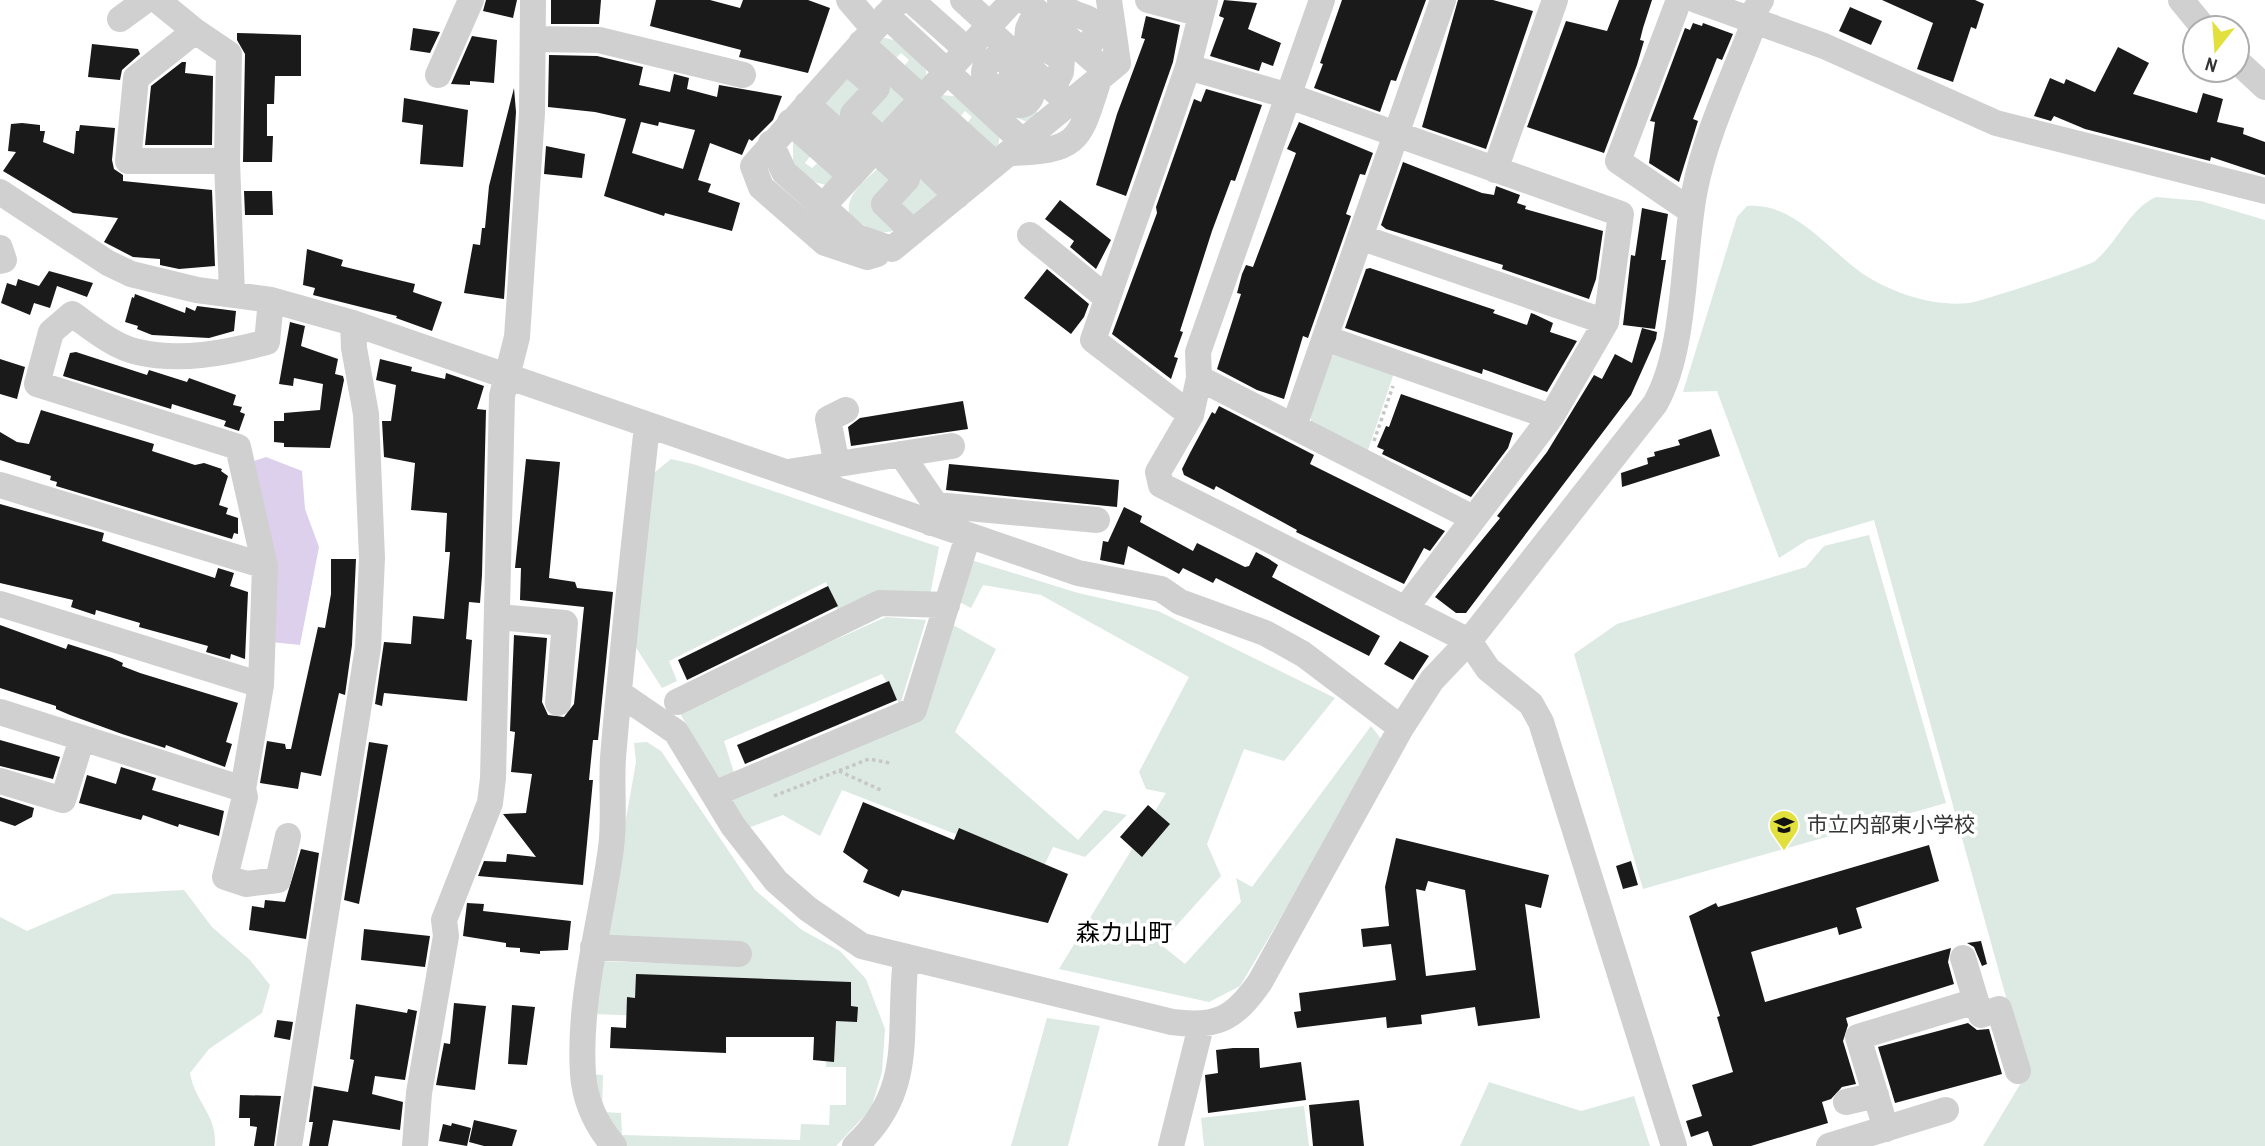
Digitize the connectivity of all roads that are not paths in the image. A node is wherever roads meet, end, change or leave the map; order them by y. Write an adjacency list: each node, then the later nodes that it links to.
1 (146, 0): 20 (street)
2 (158, 0): 24 (street)
3 (471, 0): 29 (street)
4 (533, 0): 25 (street)
5 (849, 0): 23 (street)
6 (911, 0): 22 (street)
7 (957, 0): 22 (street)
8 (963, 0): 21 (street)
9 (1148, 0): 17 (street)
10 (1322, 0): 33 (street)
11 (1443, 0): 36 (street)
12 (1555, 0): 41 (street)
13 (1679, 0): 45 (street)
14 (1696, 0): 18 (street)
15 (2181, 0): 19 (street)
16 (1106, 3): 31 (street)
17 (1203, 7): 26 (street)
18 (1756, 9): 42 (street); 45 (street)
19 (2192, 14)
20 (120, 19)
21 (1002, 21): 22 (street); 27 (street); 31 (street); 34 (street); 34 (street); 34 (street)
22 (936, 22)
23 (873, 30): 27 (street); 35 (street); 37 (street); 37 (street)
24 (195, 31): 39 (street); 39 (street)
25 (534, 39): 30 (street); 58 (street)
26 (1188, 67): 33 (street); 53 (street)
27 (947, 71): 37 (street); 40 (street)
28 (2251, 74): 32 (street)
29 (438, 75)
30 (743, 75)
31 (1103, 76): 34 (street); 40 (street)
32 (2265, 87)
33 (1289, 96): 36 (street); 59 (street)
34 (1050, 103): 40 (street)
35 (799, 113): 37 (street); 37 (street); 38 (street)
36 (1396, 135): 41 (street); 48 (street)
37 (885, 139): 40 (street); 40 (street); 44 (street); 46 (street)
38 (771, 143): 44 (street); 50 (street)
39 (228, 161): 52 (street)
40 (992, 167): 46 (street)
41 (1495, 170): 55 (street)
42 (2265, 191)
43 (2, 198): 52 (street)
44 (823, 206): 50 (street)
45 (1691, 211): 81 (street)
46 (913, 232): 50 (street)
47 (1030, 235): 53 (street)
48 (1360, 237): 55 (street); 57 (street)
49 (0, 248): 51 (street)
50 (892, 249)
51 (0, 261)
52 (232, 295): 54 (street)
53 (1107, 298): 61 (street)
54 (271, 300): 56 (street); 76 (street)
55 (1606, 322): 62 (street)
56 (353, 323): 58 (street); 105 (street)
57 (1325, 338): 62 (street); 64 (street)
58 (508, 378): 63 (street); 80 (street)
59 (1199, 378): 61 (street); 64 (street)
60 (846, 410): 67 (street)
61 (1191, 415): 79 (street)
62 (1551, 417): 72 (street)
63 (647, 426): 68 (street); 83 (street)
64 (1294, 426): 72 (street)
65 (952, 446): 66 (street)
66 (901, 454): 67 (street); 71 (street)
67 (838, 465): 68 (street)
68 (784, 473): 71 (street)
69 (0, 485): 76 (street)
70 (1029, 513): 71 (street); 73 (street); 75 (street)
71 (933, 514): 74 (street)
72 (1473, 518): 79 (street)
73 (1097, 520)
74 (968, 536): 75 (street); 78 (street)
75 (1020, 553): 87 (street)
76 (265, 566): 82 (street)
77 (0, 604): 82 (street)
78 (947, 605): 84 (street); 91 (street)
79 (1405, 609): 81 (street)
80 (498, 617): 85 (street); 106 (street)
81 (1469, 640): 87 (street); 110 (street)
82 (261, 685): 90 (street)
83 (619, 693): 91 (street); 93 (street)
84 (677, 702)
85 (558, 703)
86 (0, 712): 88 (street)
87 (1401, 729): 98 (street)
88 (82, 738): 89 (street); 90 (street)
89 (0, 781)
90 (243, 789): 92 (street)
91 (714, 794): 95 (street)
92 (288, 836)
93 (593, 947): 94 (street); 107 (street)
94 (739, 954)
95 (906, 958): 98 (street); 108 (street)
96 (1963, 958): 97 (street)
97 (1976, 1001): 99 (street); 100 (street)
98 (1201, 1026): 109 (street)
99 (2018, 1071)
100 (1876, 1095): 101 (street); 103 (street)
101 (1846, 1102)
102 (1946, 1110): 103 (street)
103 (1886, 1129): 104 (street)
104 (1845, 1144)
105 (289, 1146)
106 (415, 1146)
107 (614, 1146)
108 (855, 1146)
109 (1171, 1146)
110 (1674, 1146)

